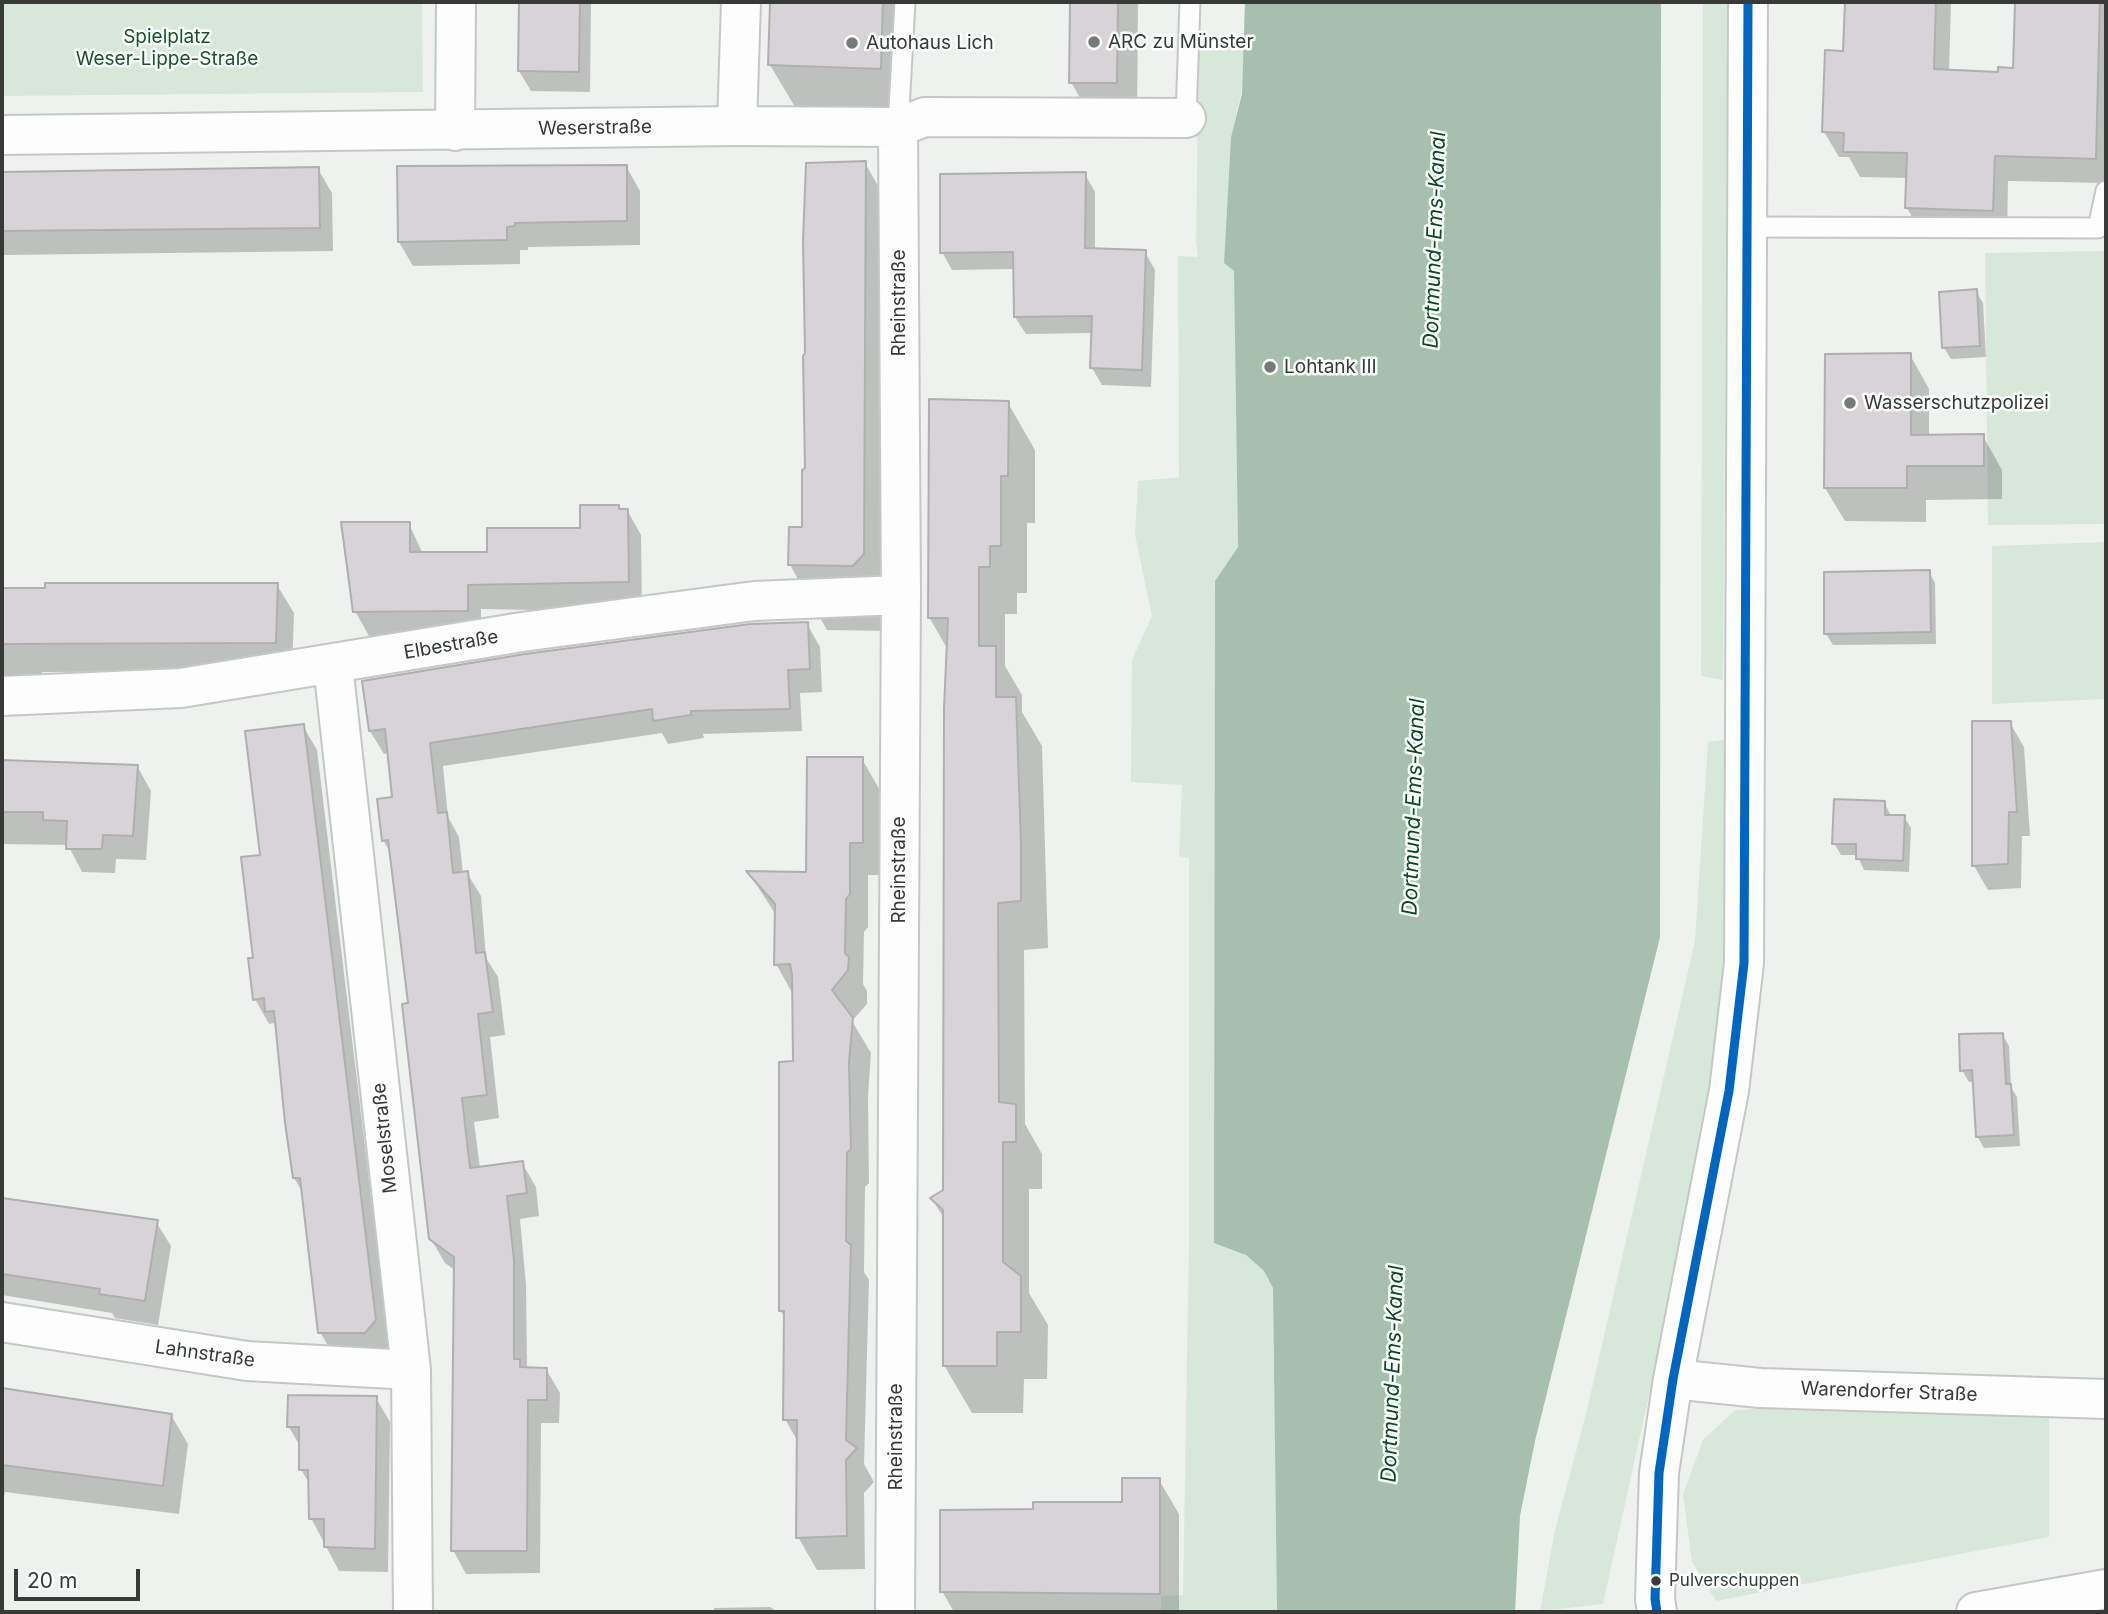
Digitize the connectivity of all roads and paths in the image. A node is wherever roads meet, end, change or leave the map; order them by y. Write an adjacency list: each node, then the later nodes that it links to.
1 (456, 2): 9 (street)
2 (741, 2): 7 (street)
3 (905, 2): 8 (lane)
4 (1190, 2): 6 (lane)
5 (1748, 2): 12 (street)
6 (1186, 118): 8 (street, Weserstraße)
7 (737, 126): 8 (street, Weserstraße); 9 (street, Weserstraße)
8 (898, 127): 13 (street, Rheinstraße)
9 (456, 131): 10 (street, Weserstraße)
10 (2, 135)
11 (2106, 191): 12 (lane)
12 (1748, 227): 18 (street)
13 (901, 595): 14 (street, Elbestraße); 22 (street, Rheinstraße)
14 (333, 665): 15 (street, Elbestraße); 17 (street, Moselstraße)
15 (2, 696)
16 (2, 1322): 17 (street, Lahnstraße)
17 (411, 1370): 21 (street, Moselstraße)
18 (1673, 1379): 19 (street, Warendorfer Straße); 23 (street)
19 (2106, 1399)
20 (2106, 1589): 24 (street)
21 (413, 1612)
22 (895, 1612)
23 (1657, 1612)
24 (1976, 1612)

